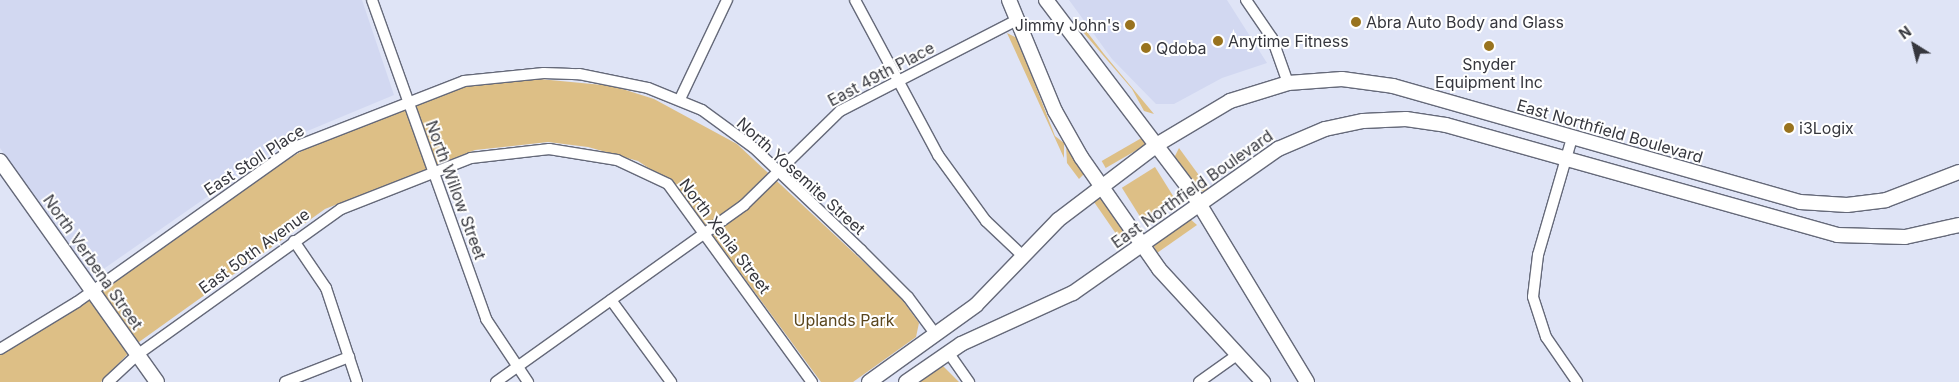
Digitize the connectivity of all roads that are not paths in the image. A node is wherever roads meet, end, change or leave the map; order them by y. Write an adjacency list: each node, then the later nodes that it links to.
1 (372, 0): 12 (street, North Willow Street)
2 (727, 0): 11 (street)
3 (855, 0): 9 (street)
4 (1009, 0): 7 (main road)
5 (1046, 0): 14 (main road)
6 (1246, 0): 10 (street)
7 (1017, 20): 9 (street, East 49th Place); 20 (main road)
8 (617, 80): 11 (street, North Yosemite Street); 12 (street, East Stoll Place)
9 (898, 81): 18 (street, East 49th Place); 26 (street)
10 (1288, 83): 13 (main road, East Northfield Boulevard); 14 (main road, East Northfield Boulevard)
11 (680, 99): 18 (street, North Yosemite Street)
12 (408, 100): 17 (street, North Willow Street); 27 (street, East Stoll Place)
13 (1572, 138): 15 (street); 19 (main road, East Northfield Boulevard)
14 (1158, 144): 20 (main road, East Northfield Boulevard); 21 (main road)
15 (1566, 159): 21 (main road, East Northfield Boulevard); 22 (main road, East Northfield Boulevard); 50 (street)
16 (0, 161): 27 (main road, North Verbena Street)
17 (434, 171): 23 (street, North Xenia Street); 24 (street, East 50th Avenue); 35 (street, North Willow Street)
18 (778, 171): 23 (street, East 49th Place); 29 (street, North Yosemite Street)
19 (1959, 172)
20 (1101, 185): 25 (main road); 26 (main road, East Northfield Boulevard)
21 (1199, 203): 25 (main road, East Northfield Boulevard); 49 (main road)
22 (1959, 225)
23 (706, 232): 28 (street); 43 (street, North Xenia Street)
24 (294, 241): 32 (street, East 50th Avenue); 34 (street)
25 (1141, 244): 31 (main road, East Northfield Boulevard); 33 (main road)
26 (1023, 256): 29 (main road, East Northfield Boulevard)
27 (92, 291): 30 (street, East Stoll Place); 32 (main road, North Verbena Street)
28 (611, 300): 35 (street); 42 (street)
29 (936, 335): 44 (main road, East Northfield Boulevard)
30 (0, 350)
31 (948, 352): 45 (main road, East Northfield Boulevard); 46 (street)
32 (138, 355): 36 (street, East 50th Avenue); 37 (main road, North Verbena Street)
33 (1237, 355): 47 (street); 48 (main road)
34 (349, 357): 38 (street); 39 (street)
35 (517, 367): 40 (street); 41 (street, North Willow Street)
36 (108, 382)
37 (157, 382)
38 (285, 382)
39 (357, 382)
40 (496, 382)
41 (528, 382)
42 (671, 382)
43 (812, 382)
44 (869, 382)
45 (906, 382)
46 (969, 382)
47 (1199, 382)
48 (1263, 382)
49 (1307, 382)
50 (1577, 382)

